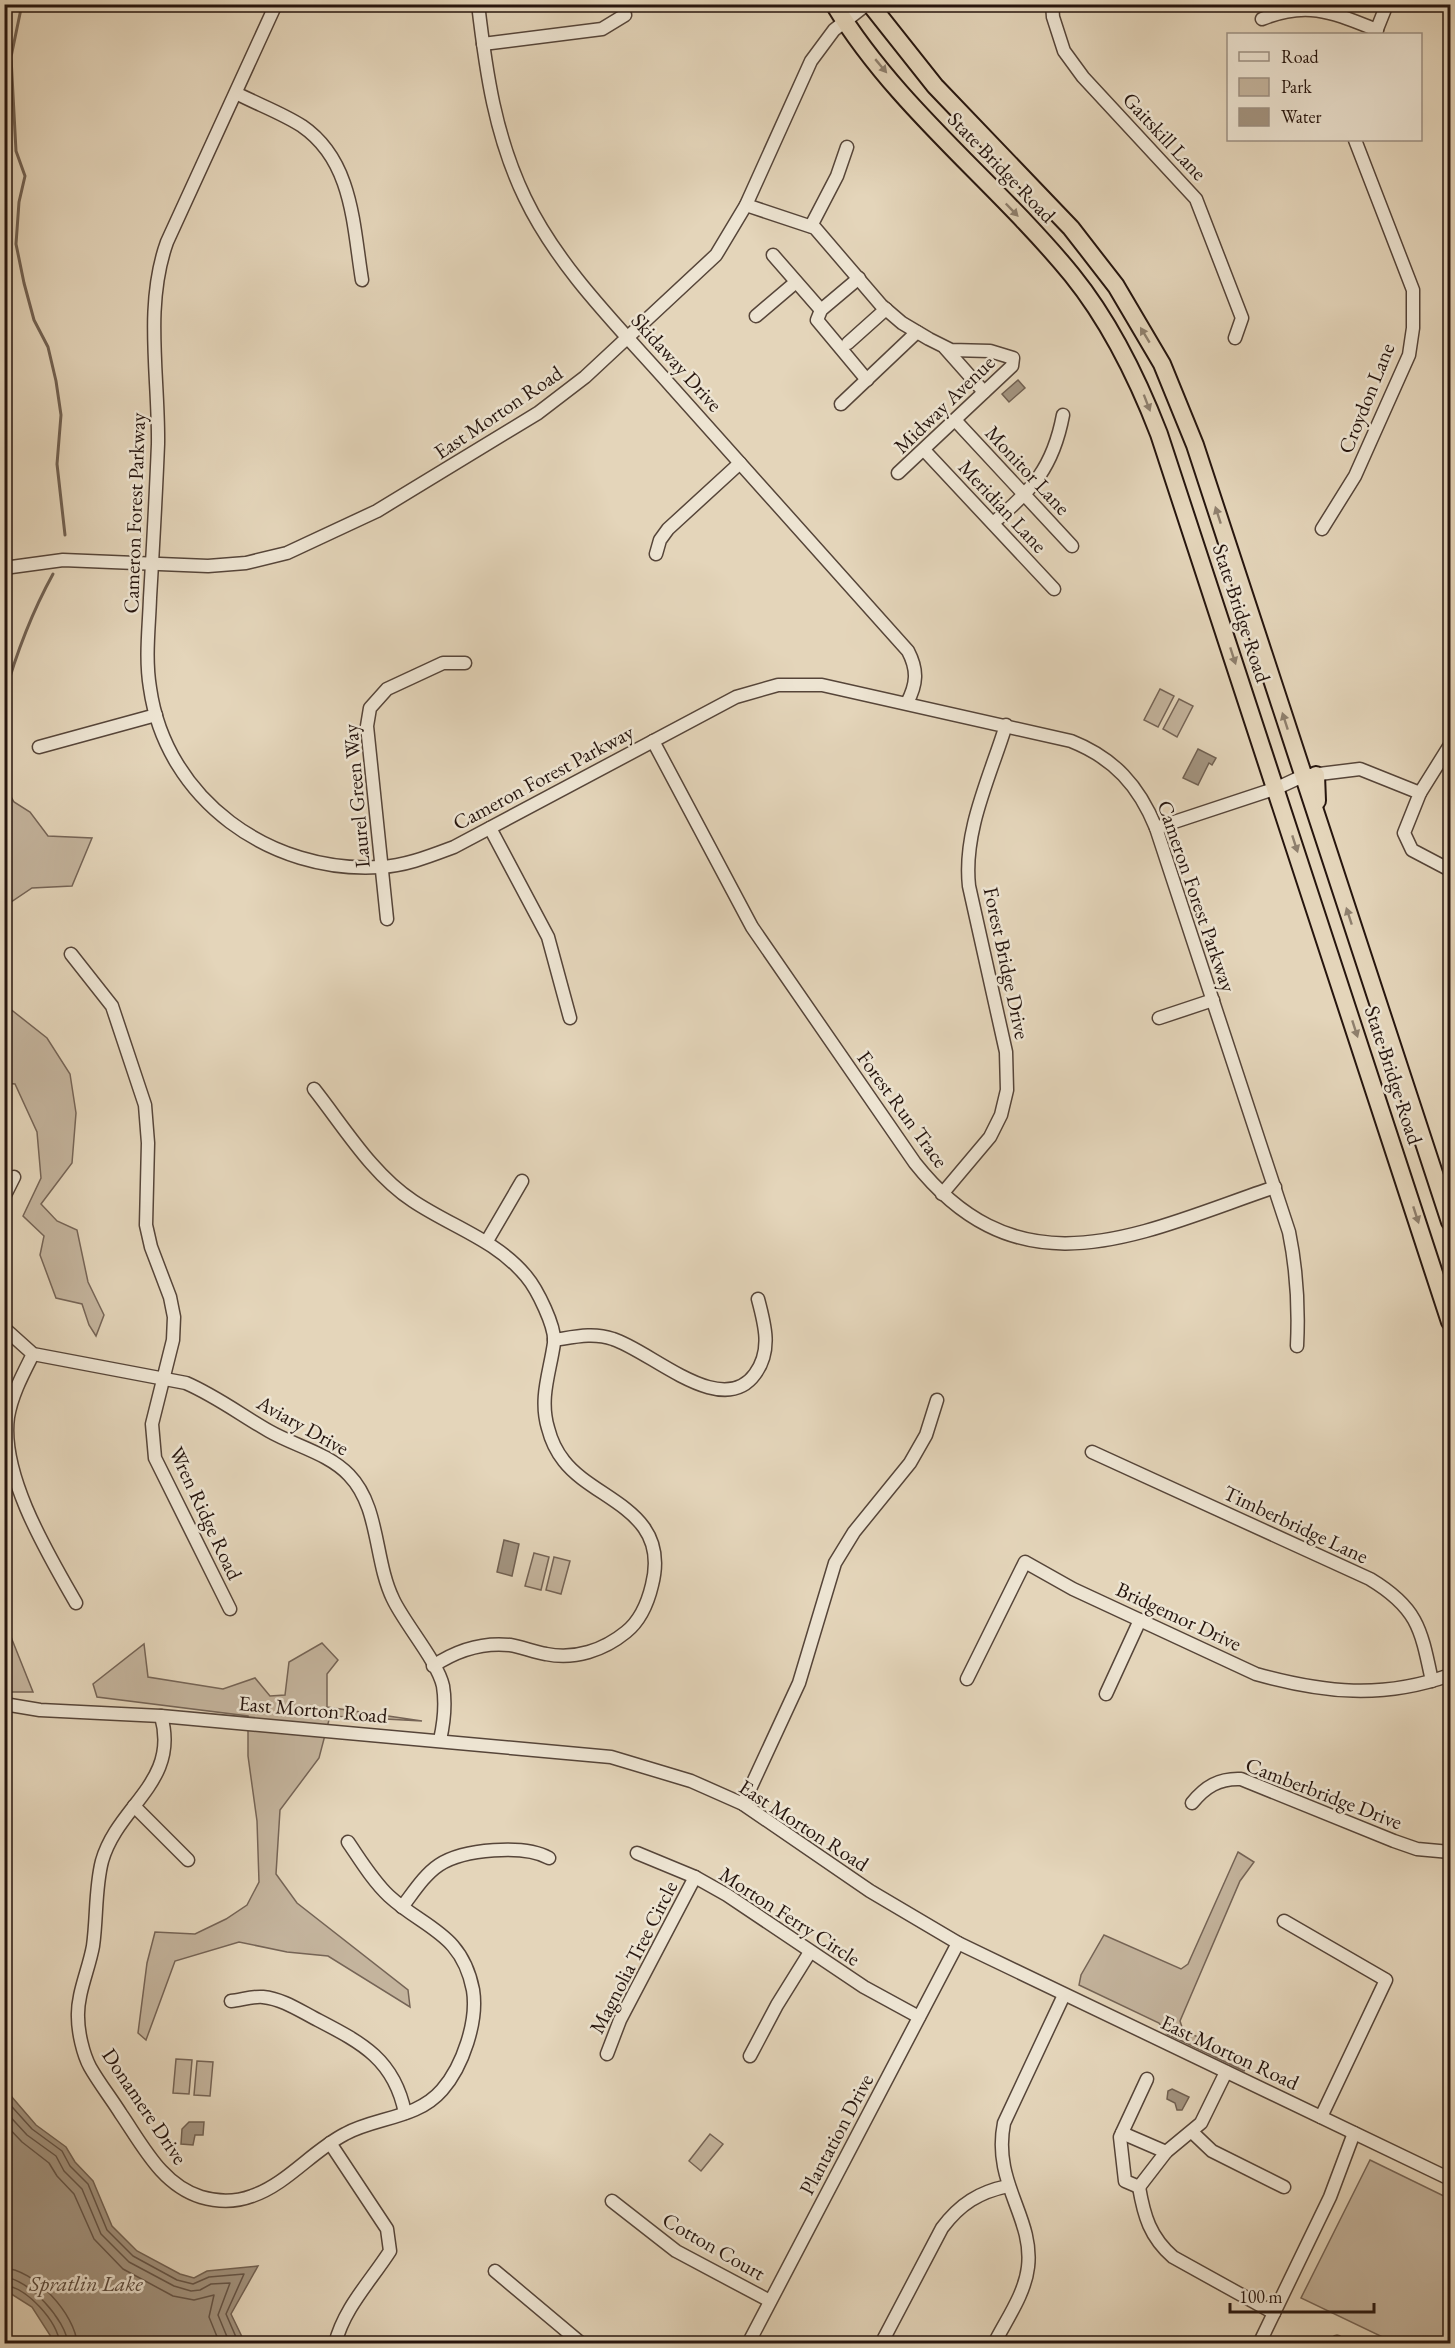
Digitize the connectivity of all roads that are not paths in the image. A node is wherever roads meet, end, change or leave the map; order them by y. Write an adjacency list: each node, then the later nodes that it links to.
1 (276, 4): 12 (street, Cameron Forest Parkway)
2 (478, 4): 11 (street, Skidaway Drive)
3 (834, 4): 9 (highway, State Bridge Road)
4 (868, 4): 9 (street, East Morton Road); 52 (highway, State Bridge Road, one-way to 4)
5 (1052, 4): 26 (street, Gaitskill Lane)
6 (1387, 4): 10 (street)
7 (625, 15): 11 (street)
8 (1262, 19): 10 (street)
9 (844, 21): 15 (street, East Morton Road); 53 (highway, State Bridge Road, one-way to 53)
10 (1376, 32)
11 (483, 44): 25 (street, Skidaway Drive)
12 (236, 93): 19 (street); 42 (street, Cameron Forest Parkway)
13 (1355, 141): 39 (street, Croydon Lane)
14 (847, 147): 16 (street)
15 (746, 205): 16 (street); 25 (street, East Morton Road)
16 (811, 226): 18 (street)
17 (773, 255): 20 (street)
18 (859, 278): 21 (street); 22 (street)
19 (362, 280)
20 (796, 282): 22 (street); 23 (street)
21 (886, 309): 24 (street); 27 (street)
22 (821, 310): 29 (street)
23 (756, 316)
24 (917, 332): 28 (street); 29 (street)
25 (627, 336): 35 (street, Skidaway Drive); 42 (street, East Morton Road)
26 (1234, 338)
27 (848, 343)
28 (945, 347): 30 (street); 30 (street, Midway Avenue)
29 (867, 380): 31 (street)
30 (984, 392): 33 (street, Midway Avenue)
31 (841, 404)
32 (1063, 415): 37 (street)
33 (955, 420): 34 (street, Midway Avenue); 37 (street, Monitor Lane)
34 (924, 450): 36 (street, Midway Avenue); 38 (street, Meridian Lane)
35 (740, 463): 41 (street); 46 (street, Skidaway Drive)
36 (898, 473)
37 (1025, 496): 38 (street); 40 (street, Monitor Lane)
38 (993, 523): 44 (street, Meridian Lane)
39 (1322, 529)
40 (1072, 546)
41 (656, 554)
42 (152, 563): 43 (street, East Morton Road); 47 (street, Cameron Forest Parkway)
43 (4, 568)
44 (1054, 589)
45 (465, 663): 57 (street, Laurel Green Way)
46 (908, 703): 48 (street, Cameron Forest Parkway); 49 (street, Cameron Forest Parkway)
47 (156, 715): 51 (street); 57 (street, Cameron Forest Parkway)
48 (1006, 725): 56 (street, Cameron Forest Parkway); 68 (street, Forest Bridge Drive)
49 (653, 741): 55 (street, Cameron Forest Parkway); 68 (street, Forest Run Trace)
50 (1450, 745): 54 (street)
51 (39, 747)
52 (1310, 775): 53 (street); 54 (street); 70 (highway, State Bridge Road, one-way to 52)
53 (1277, 788): 56 (street); 73 (highway, State Bridge Road, one-way to 73)
54 (1420, 794): 58 (street)
55 (490, 828): 57 (street, Cameron Forest Parkway); 62 (street)
56 (1156, 828): 61 (street, Cameron Forest Parkway)
57 (382, 867): 59 (street, Laurel Green Way)
58 (1450, 870)
59 (387, 919)
60 (71, 954): 78 (street, Wren Ridge Road)
61 (1213, 1000): 63 (street); 67 (street, Cameron Forest Parkway)
62 (570, 1018)
63 (1159, 1018)
64 (314, 1089): 71 (street)
65 (14, 1178): 69 (street)
66 (522, 1181): 71 (street)
67 (1275, 1187): 68 (street, Forest Run Trace); 76 (street, Cameron Forest Parkway)
68 (942, 1194)
69 (4, 1197)
70 (1450, 1222)
71 (487, 1241): 75 (street)
72 (758, 1299): 75 (street)
73 (1450, 1322)
74 (4, 1328): 77 (street)
75 (554, 1340): 84 (street)
76 (1297, 1346)
77 (33, 1354): 78 (street, Aviary Drive); 81 (street)
78 (163, 1377): 82 (street, Wren Ridge Road); 84 (street, Aviary Drive)
79 (937, 1400): 93 (street)
80 (1092, 1452): 87 (street, Timberbridge Lane)
81 (76, 1603)
82 (230, 1609)
83 (1140, 1620): 86 (street, Bridgemor Drive); 87 (street, Bridgemor Drive); 88 (street)
84 (433, 1666): 91 (street, Aviary Drive)
85 (1450, 1675): 87 (street, Bridgemor Drive)
86 (968, 1679)
87 (1432, 1681)
88 (1106, 1694)
89 (4, 1704): 90 (street, East Morton Road)
90 (161, 1716): 91 (street, East Morton Road); 94 (street, Donamere Drive)
91 (440, 1740): 93 (street, East Morton Road)
92 (1192, 1803): 96 (street, Camberbridge Drive)
93 (743, 1804): 103 (street, East Morton Road)
94 (134, 1806): 99 (street); 117 (street, Donamere Drive)
95 (348, 1842): 101 (street, Donamere Drive)
96 (1450, 1852)
97 (637, 1853): 100 (street, Morton Ferry Circle)
98 (549, 1858): 101 (street)
99 (188, 1860)
100 (695, 1877): 104 (street, Morton Ferry Circle); 108 (street, Magnolia Tree Circle)
101 (402, 1907): 112 (street, Donamere Drive)
102 (1284, 1921): 113 (street)
103 (958, 1942): 105 (street, East Morton Road); 107 (street, Plantation Drive)
104 (810, 1952): 107 (street, Morton Ferry Circle); 109 (street)
105 (1064, 1995): 110 (street, East Morton Road); 120 (street)
106 (231, 2001): 112 (street)
107 (919, 2017): 125 (street, Plantation Drive)
108 (607, 2054)
109 (750, 2056)
110 (1226, 2072): 113 (street, East Morton Road); 114 (street)
111 (1147, 2079): 115 (street)
112 (405, 2114): 117 (street, Donamere Drive)
113 (1321, 2117): 116 (street, East Morton Road)
114 (1192, 2132): 118 (street); 122 (street)
115 (1122, 2133): 118 (street); 121 (street)
116 (1354, 2133): 119 (street, East Morton Road); 126 (street)
117 (330, 2143): 127 (street)
118 (1166, 2152): 121 (street)
119 (1450, 2179)
120 (1008, 2186): 130 (street); 131 (street)
121 (1139, 2187): 126 (street)
122 (1284, 2187)
123 (612, 2201): 125 (street, Cotton Court)
124 (495, 2271): 128 (street)
125 (770, 2301): 129 (street, Plantation Drive)
126 (1274, 2313): 132 (street)
127 (335, 2343)
128 (582, 2343)
129 (748, 2343)
130 (881, 2343)
131 (994, 2343)
132 (1259, 2343)

